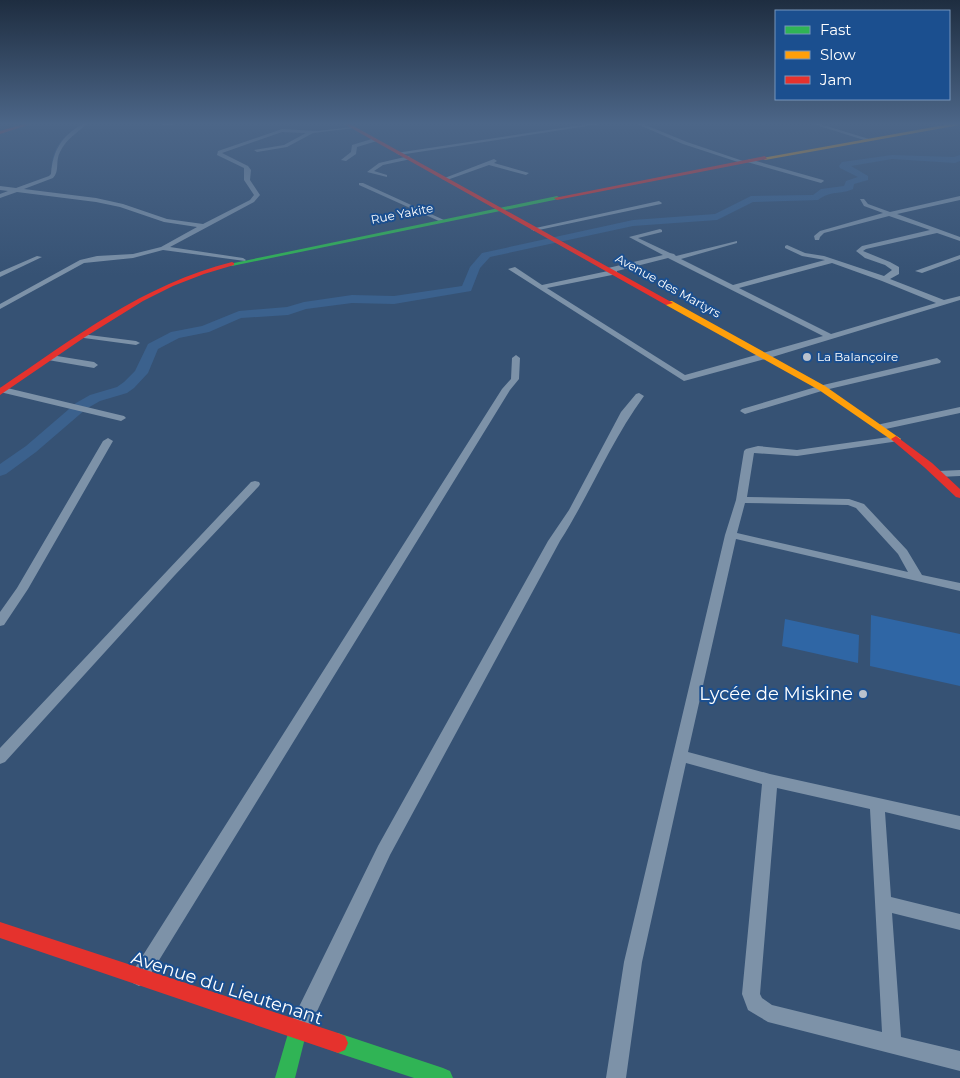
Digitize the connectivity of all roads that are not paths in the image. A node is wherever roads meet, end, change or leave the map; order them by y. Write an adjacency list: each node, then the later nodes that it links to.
1 (54, 174): 13 (street)
2 (248, 174): 21 (street)
3 (379, 174): 8 (street)
4 (436, 174): 9 (main road, Avenue des Martyrs)
5 (457, 174): 9 (street)
6 (681, 174): 18 (main road, Rue Yakite)
7 (795, 174): 10 (street)
8 (386, 176)
9 (444, 179): 18 (main road, Avenue des Martyrs)
10 (821, 181)
11 (361, 184): 20 (street)
12 (0, 188): 13 (street)
13 (13, 190): 14 (street); 21 (street)
14 (0, 196)
15 (960, 198): 19 (street)
16 (862, 200): 19 (street)
17 (659, 204): 22 (street)
18 (498, 209): 20 (main road, Rue Yakite); 22 (main road, Avenue des Martyrs)
19 (891, 214): 24 (street); 25 (street)
20 (441, 220): 35 (main road, Rue Yakite)
21 (202, 226): 29 (street)
22 (534, 229): 39 (main road, Avenue des Martyrs)
23 (660, 231): 33 (street)
24 (937, 231): 26 (street); 41 (street)
25 (817, 239)
26 (960, 239)
27 (735, 242): 30 (street)
28 (787, 247): 36 (street)
29 (163, 248): 35 (street); 46 (street)
30 (716, 248): 31 (street); 33 (street)
31 (730, 251)
32 (39, 256): 40 (street)
33 (674, 257): 39 (street); 42 (street)
34 (960, 257): 38 (street)
35 (244, 260): 47 (main road, Rue Yakite)
36 (831, 261): 41 (street); 42 (street)
37 (512, 269): 43 (street)
38 (919, 270)
39 (612, 271): 43 (street); 50 (main road, Avenue des Martyrs)
40 (0, 275)
41 (885, 279): 45 (street)
42 (734, 287): 48 (street)
43 (542, 288): 50 (street)
44 (960, 298): 45 (street)
45 (944, 304): 48 (street)
46 (0, 307)
47 (84, 336): 49 (street); 51 (main road, Rue Yakite)
48 (830, 336): 50 (street)
49 (136, 343)
50 (766, 356): 55 (main road, Avenue des Martyrs)
51 (51, 358): 54 (street); 56 (main road, Rue Yakite)
52 (516, 358): 81 (street)
53 (937, 361): 55 (street)
54 (94, 365)
55 (822, 388): 58 (street); 61 (main road, Avenue des Martyrs)
56 (2, 391): 60 (street)
57 (639, 396): 82 (street)
58 (745, 411)
59 (959, 411): 61 (street)
60 (121, 418)
61 (881, 427): 62 (main road, Avenue des Martyrs)
62 (896, 439): 65 (main road, Avenue des Martyrs); 68 (street)
63 (108, 441): 72 (street)
64 (960, 473): 65 (street)
65 (939, 474): 67 (main road, Avenue des Martyrs)
66 (255, 484): 74 (street)
67 (960, 495)
68 (741, 500): 69 (street); 70 (street)
69 (731, 535): 70 (street); 73 (street)
70 (918, 578): 71 (street)
71 (960, 587)
72 (0, 622)
73 (680, 756): 75 (street); 87 (street)
74 (0, 758)
75 (770, 780): 76 (street); 83 (street)
76 (877, 805): 77 (street); 78 (street)
77 (960, 823)
78 (883, 903): 79 (street); 83 (street)
79 (960, 922)
80 (0, 930): 81 (main road, Avenue du Lieutenant)
81 (139, 977): 82 (main road, Avenue du Lieutenant)
82 (298, 1030): 85 (main road); 86 (main road, Avenue du Lieutenant)
83 (892, 1043): 84 (street)
84 (960, 1061)
85 (285, 1078)
86 (443, 1078)
87 (616, 1078)

